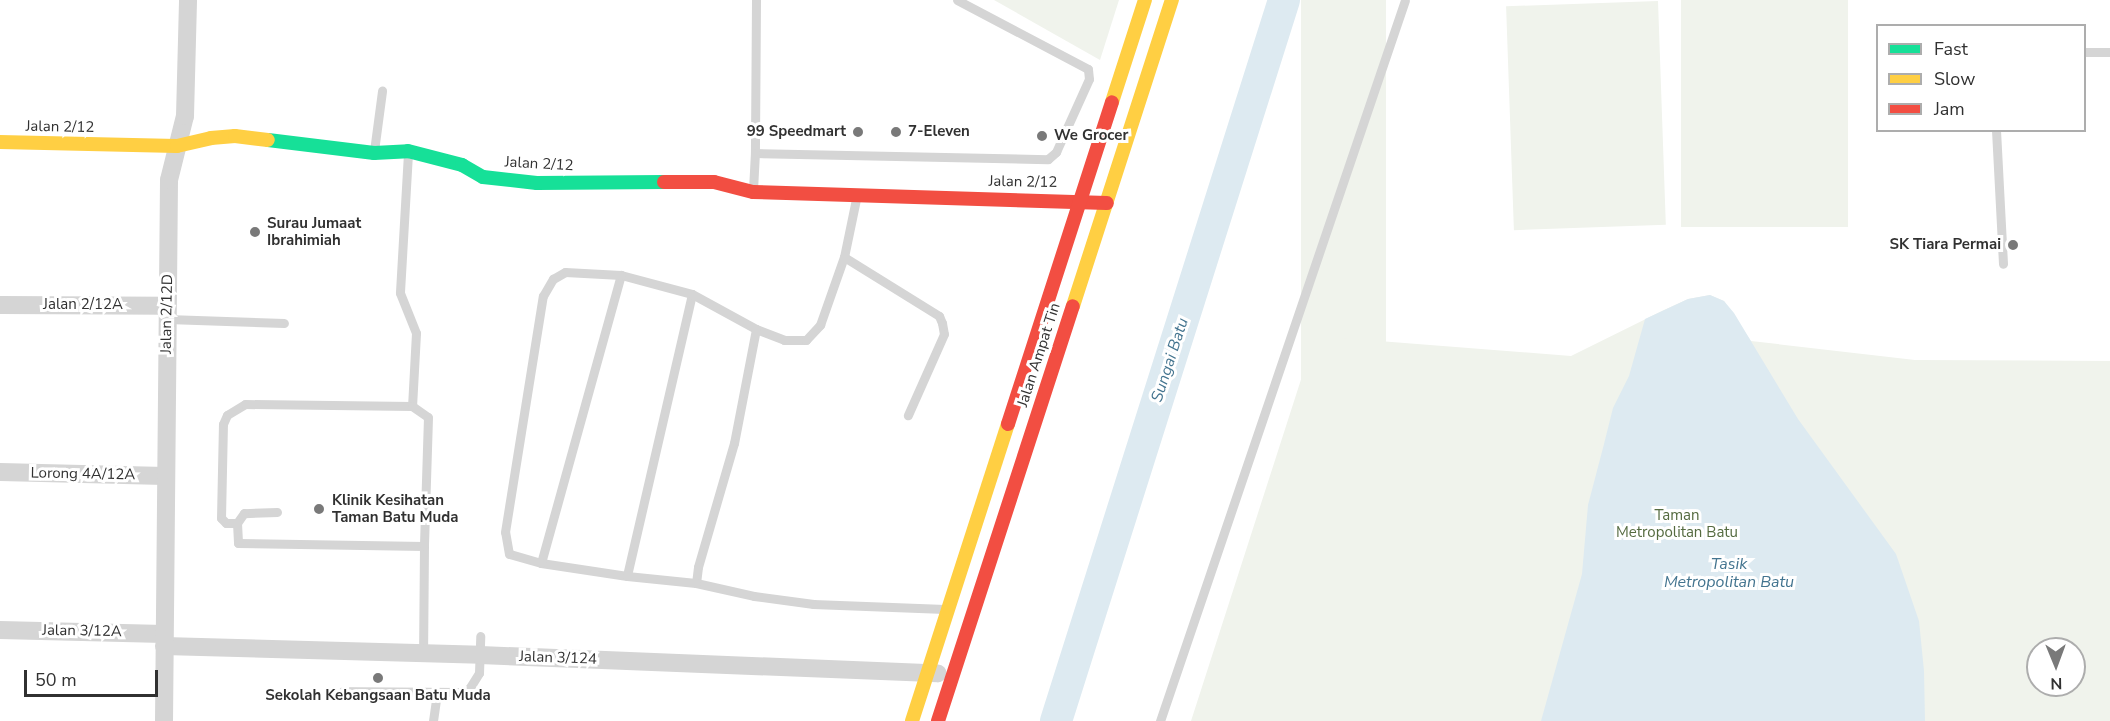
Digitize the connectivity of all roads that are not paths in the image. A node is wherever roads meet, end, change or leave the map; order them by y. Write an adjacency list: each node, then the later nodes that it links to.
1 (188, 0): 12 (street, Jalan 2/12D)
2 (756, 0): 15 (lane)
3 (957, 0): 15 (lane)
4 (1146, 0): 18 (street, Jalan Ampat Tin)
5 (1172, 0): 19 (street, Jalan Ampat Tin)
6 (1405, 0): 52 (lane)
7 (2086, 52): 8 (lane)
8 (2110, 52)
9 (382, 91): 14 (lane)
10 (1996, 132): 21 (lane)
11 (0, 142): 12 (street, Jalan 2/12)
12 (177, 146): 14 (street, Jalan 2/12); 25 (street, Jalan 2/12D)
13 (408, 151): 14 (street, Jalan 2/12); 16 (street, Jalan 2/12); 28 (lane)
14 (374, 153)
15 (755, 153): 16 (lane)
16 (753, 192): 17 (street, Jalan 2/12)
17 (857, 195): 18 (street, Jalan 2/12); 20 (lane)
18 (1082, 200): 19 (street, Jalan 2/12); 38 (street, Jalan Ampat Tin)
19 (1107, 202): 45 (street, Jalan Ampat Tin)
20 (844, 257): 27 (lane); 29 (lane)
21 (2003, 264)
22 (621, 275): 23 (lane); 35 (lane); 35 (lane)
23 (692, 294): 27 (lane); 36 (lane)
24 (0, 305): 25 (street, Jalan 2/12A)
25 (167, 312): 26 (lane); 31 (street, Jalan 2/12D)
26 (285, 323)
27 (756, 329): 37 (lane)
28 (412, 406): 33 (lane); 34 (lane)
29 (908, 415)
30 (0, 472): 31 (street, Lorong 4A/12A)
31 (165, 476): 41 (street, Jalan 2/12D)
32 (277, 512): 33 (lane)
33 (237, 523): 34 (lane)
34 (424, 546): 42 (lane)
35 (541, 563): 36 (lane)
36 (627, 576): 37 (lane)
37 (696, 583): 38 (lane)
38 (947, 608): 44 (street, Jalan Ampat Tin)
39 (0, 630): 41 (street, Jalan 3/12A)
40 (480, 636): 43 (lane)
41 (164, 637): 42 (street, Jalan 3/124); 48 (street, Jalan 2/12D)
42 (423, 654): 43 (street, Jalan 3/124)
43 (480, 655): 44 (street, Jalan 3/124); 47 (lane)
44 (926, 672): 45 (street, Jalan 3/124); 50 (street, Jalan Ampat Tin)
45 (952, 674): 51 (street, Jalan Ampat Tin)
46 (328, 691): 47 (lane)
47 (437, 692): 49 (lane)
48 (164, 721)
49 (433, 721)
50 (912, 721)
51 (938, 721)
52 (1160, 721)

